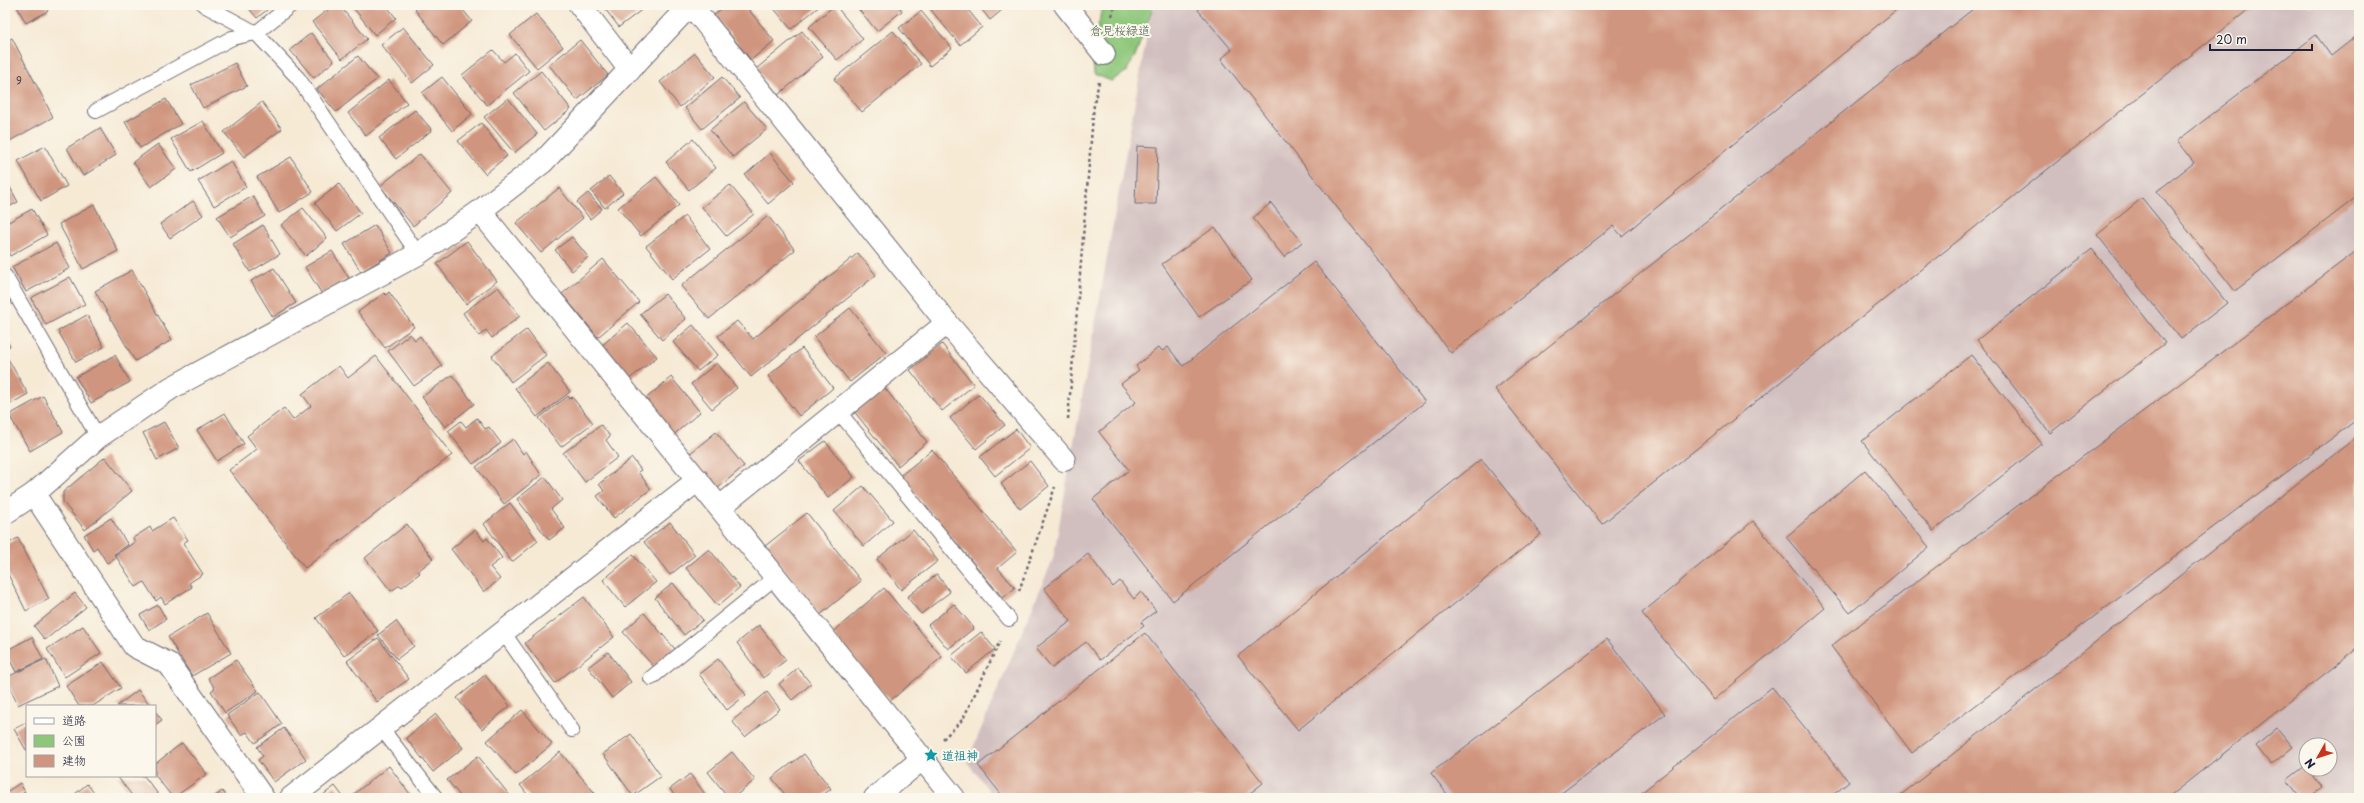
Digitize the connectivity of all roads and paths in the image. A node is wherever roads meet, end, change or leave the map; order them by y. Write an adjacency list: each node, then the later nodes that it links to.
1 (204, 5): 7 (lane)
2 (290, 5): 7 (lane)
3 (580, 5): 9 (street)
4 (690, 5): 9 (street); 14 (street)
5 (1065, 5): 8 (street)
6 (1115, 5): 8 (path)
7 (256, 33): 10 (lane); 12 (lane)
8 (1104, 54): 17 (path)
9 (630, 70): 11 (street)
10 (96, 111)
11 (480, 211): 12 (street); 18 (street)
12 (418, 254): 16 (street)
13 (5, 276): 16 (lane)
14 (947, 323): 15 (street); 17 (street)
15 (838, 411): 20 (street); 23 (lane)
16 (98, 437): 19 (street)
17 (1064, 460)
18 (698, 480): 20 (street); 24 (street)
19 (34, 494): 21 (street); 29 (street)
20 (720, 507): 22 (street)
21 (5, 513)
22 (776, 576): 25 (lane); 28 (street)
23 (1009, 619)
24 (503, 632): 26 (street); 27 (lane)
25 (651, 678)
26 (381, 728): 30 (street); 31 (lane)
27 (572, 730)
28 (922, 759): 32 (street); 33 (street)
29 (263, 798)
30 (291, 798)
31 (436, 798)
32 (875, 798)
33 (954, 798)

